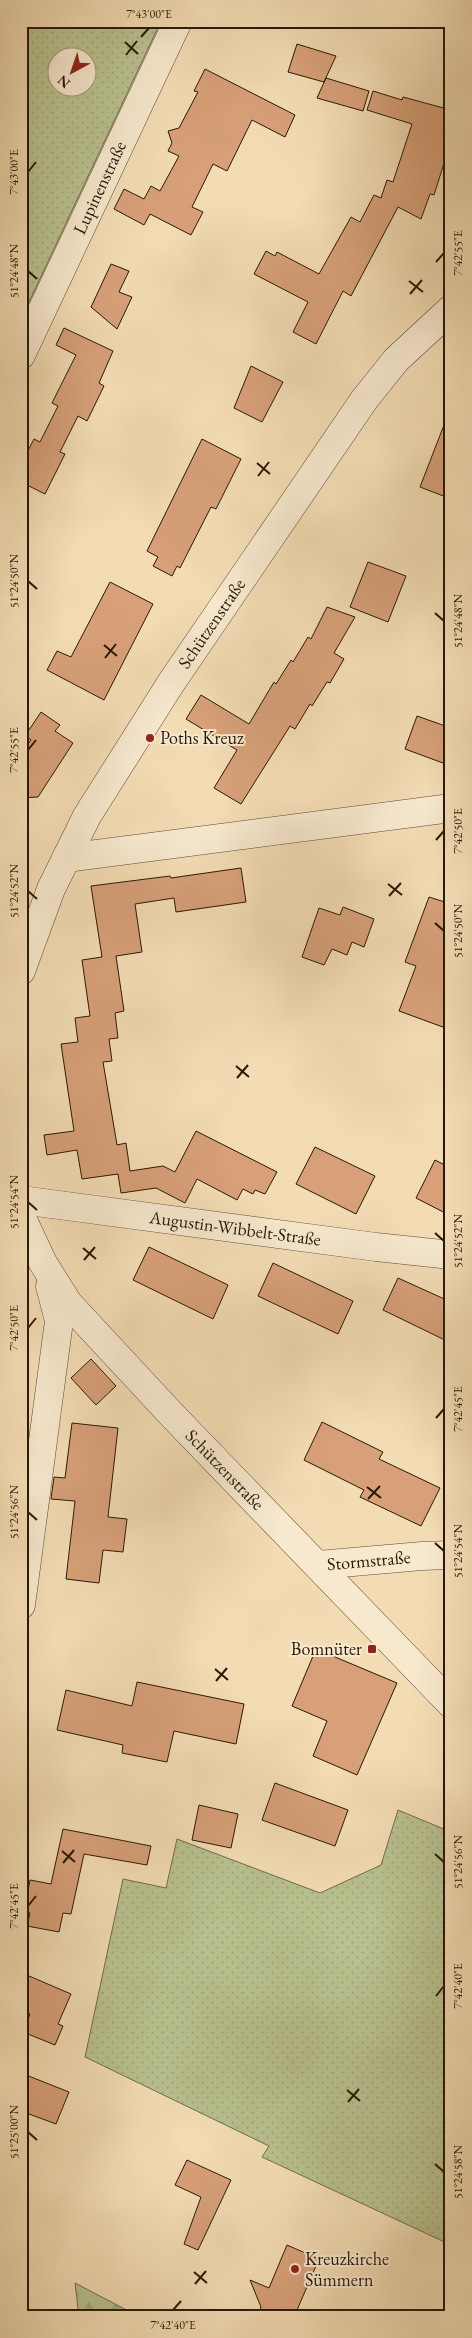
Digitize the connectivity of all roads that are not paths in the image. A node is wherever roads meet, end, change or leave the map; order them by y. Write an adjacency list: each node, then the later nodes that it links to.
1 (178, 21): 3 (street, Lupinenstraße)
2 (451, 308): 5 (street, Schützenstraße)
3 (21, 355)
4 (451, 808): 5 (street)
5 (66, 858): 6 (street, Schützenstraße)
6 (21, 971)
7 (21, 1200): 9 (street, Augustin-Wibbelt-Straße)
8 (21, 1216): 10 (street, Schützenstraße)
9 (451, 1255)
10 (32, 1259): 12 (street, Schützenstraße); 13 (street)
11 (451, 1556): 12 (street, Stormstraße)
12 (318, 1565): 14 (street, Schützenstraße)
13 (21, 1605)
14 (451, 1704)

